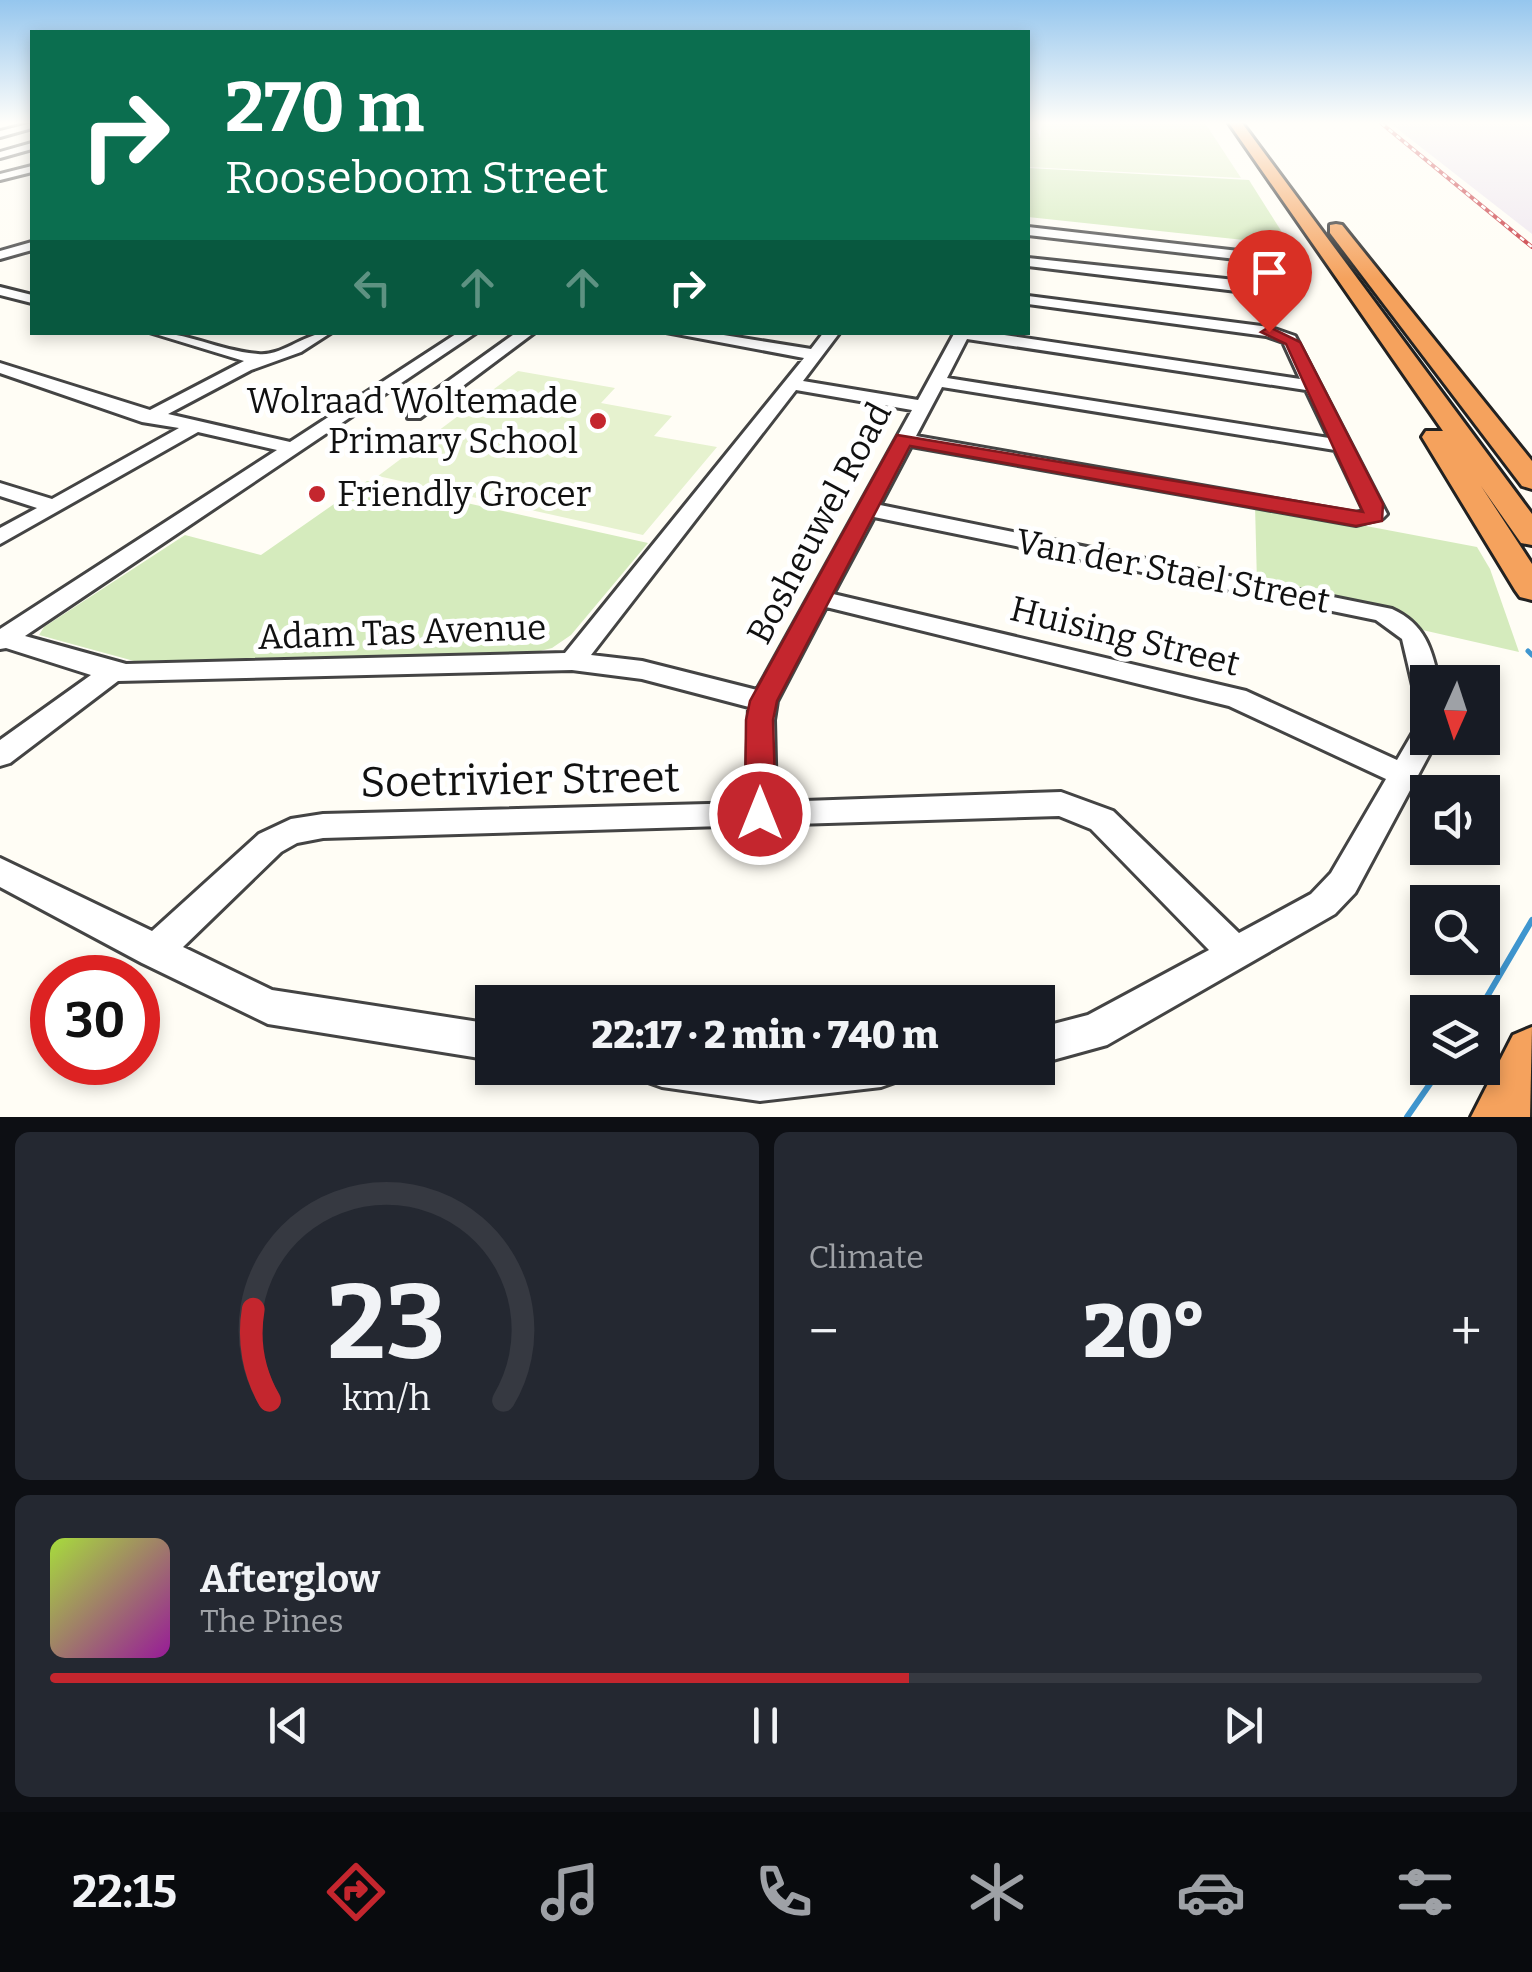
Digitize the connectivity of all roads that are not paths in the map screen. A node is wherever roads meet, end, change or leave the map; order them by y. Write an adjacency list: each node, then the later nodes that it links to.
1 (1271, 175): 3 (highway)
2 (1294, 175): 24 (highway)
3 (1297, 212): 40 (highway); 42 (highway)
4 (1030, 231): 7 (street)
5 (30, 247): 6 (street)
6 (0, 255)
7 (1030, 262)
8 (0, 290): 9 (street)
9 (30, 298)
10 (1030, 300): 27 (street)
11 (167, 335): 21 (street)
12 (319, 335): 21 (street)
13 (448, 335): 34 (street)
14 (465, 335): 34 (street)
15 (524, 335): 29 (street)
16 (702, 335): 20 (street)
17 (831, 335): 20 (street, Adam Tas Avenue)
18 (961, 335): 25 (street, Bosheuwel Road)
19 (975, 335): 27 (street)
20 (815, 355): 26 (street, Adam Tas Avenue)
21 (260, 360): 30 (street)
22 (0, 368): 30 (street)
23 (0, 378): 30 (street)
24 (1454, 380): 35 (highway); 36 (highway)
25 (935, 381): 28 (street, Bosheuwel Road); 33 (street)
26 (792, 384): 28 (street); 45 (street, Adam Tas Avenue)
27 (1314, 386): 33 (street)
28 (922, 406): 32 (street, Bosheuwel Road)
29 (414, 414)
30 (145, 420): 31 (street)
31 (187, 430): 34 (street); 38 (street)
32 (904, 440): 33 (street); 39 (street, Bosheuwel Road)
33 (1343, 446)
34 (280, 451): 44 (street)
35 (1532, 460)
36 (1532, 480)
37 (0, 489): 38 (street)
38 (54, 506): 41 (street)
39 (866, 510): 43 (street, Bosheuwel Road); 46 (street, Van der Stael Street)
40 (1532, 536)
41 (0, 537)
42 (1532, 590)
43 (818, 598): 48 (street, Bosheuwel Road); 51 (street, Huising Street)
44 (1, 635): 47 (street, Adam Tas Avenue)
45 (572, 661): 47 (street, Adam Tas Avenue); 48 (street)
46 (1422, 665)
47 (112, 672): 49 (street)
48 (764, 701): 52 (street, Bosheuwel Road)
49 (0, 755)
50 (1415, 755): 51 (street)
51 (1404, 775): 55 (street)
52 (760, 814): 54 (street, Soetrivier Street); 55 (street, Soetrivier Street)
53 (0, 872): 54 (street)
54 (154, 952): 56 (street)
55 (1236, 954): 57 (street)
56 (475, 1039)
57 (1055, 1042)
58 (1532, 1054): 59 (highway)
59 (1500, 1117)

